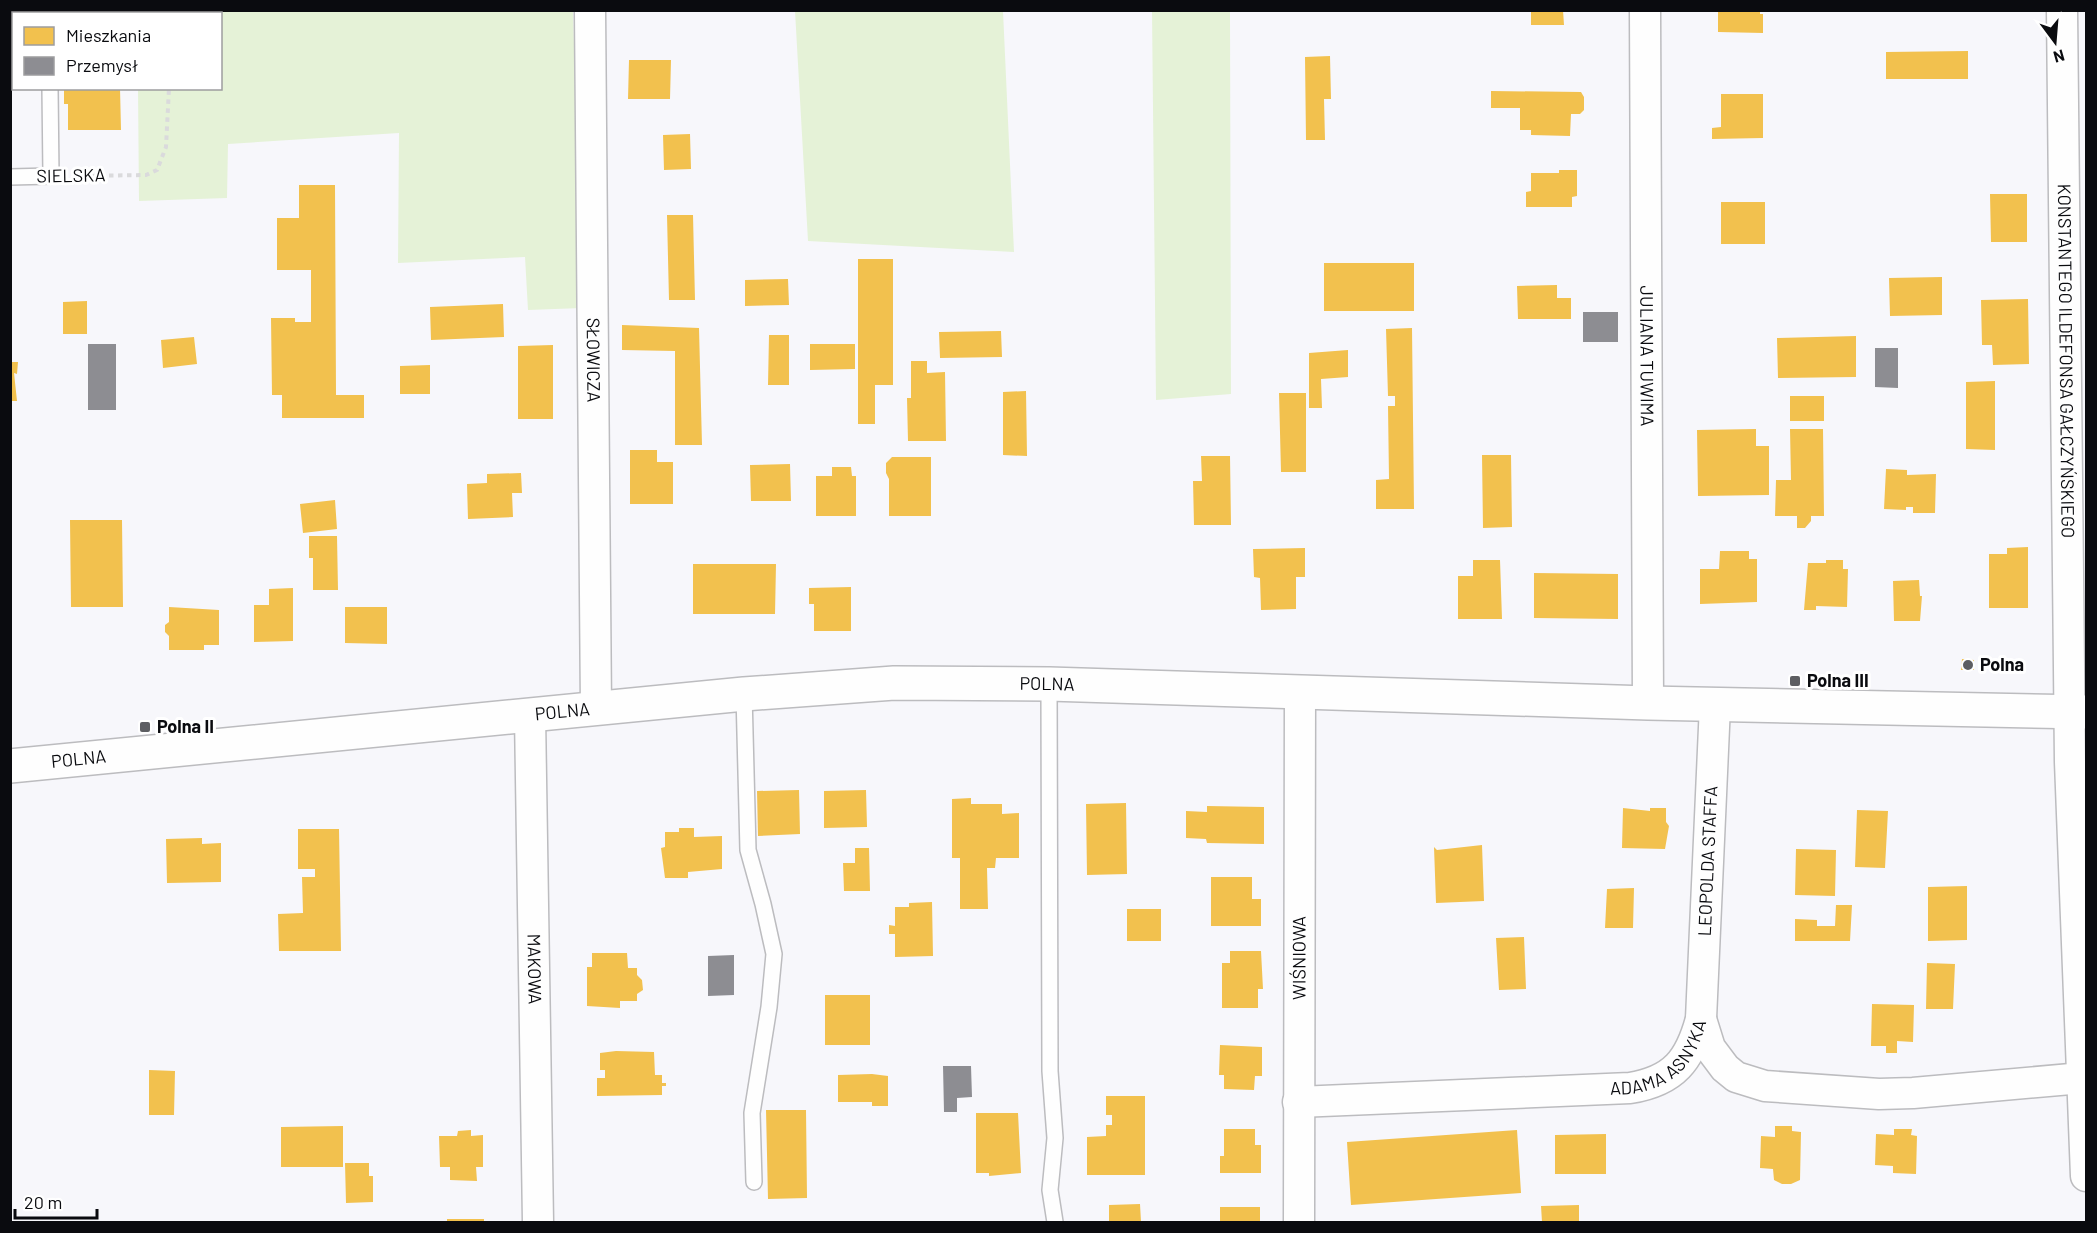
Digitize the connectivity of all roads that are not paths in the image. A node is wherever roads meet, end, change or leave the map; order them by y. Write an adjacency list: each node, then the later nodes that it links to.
1 (590, 10): 11 (street, SŁOWICZA)
2 (1645, 10): 9 (street, JULIANA TUWIMA)
3 (2062, 10): 12 (street, KONSTANTEGO ILDEFONSA GAŁCZYŃSKIEGO)
4 (50, 90): 5 (lane, SIELSKA)
5 (10, 177)
6 (1049, 684): 7 (street, POLNA); 8 (street, POLNA); 21 (lane)
7 (1300, 693): 9 (street, POLNA); 17 (street, WIŚNIOWA)
8 (744, 694): 11 (street, POLNA); 19 (lane)
9 (1648, 703): 10 (street, POLNA)
10 (1715, 705): 12 (street, POLNA); 15 (street, LEOPOLDA STAFFA)
11 (596, 709): 13 (street, POLNA)
12 (2078, 712): 16 (street, KONSTANTEGO ILDEFONSA GAŁCZYŃSKIEGO)
13 (530, 715): 14 (street, POLNA); 20 (street, MAKOWA)
14 (10, 766)
15 (1701, 1019): 16 (street, ADAMA ASNYKA); 17 (street, ADAMA ASNYKA)
16 (2082, 1078): 18 (street, KONSTANTEGO ILDEFONSA GAŁCZYŃSKIEGO)
17 (1298, 1102): 22 (street, WIŚNIOWA)
18 (2086, 1176)
19 (754, 1182)
20 (538, 1222)
21 (1055, 1222)
22 (1299, 1222)

